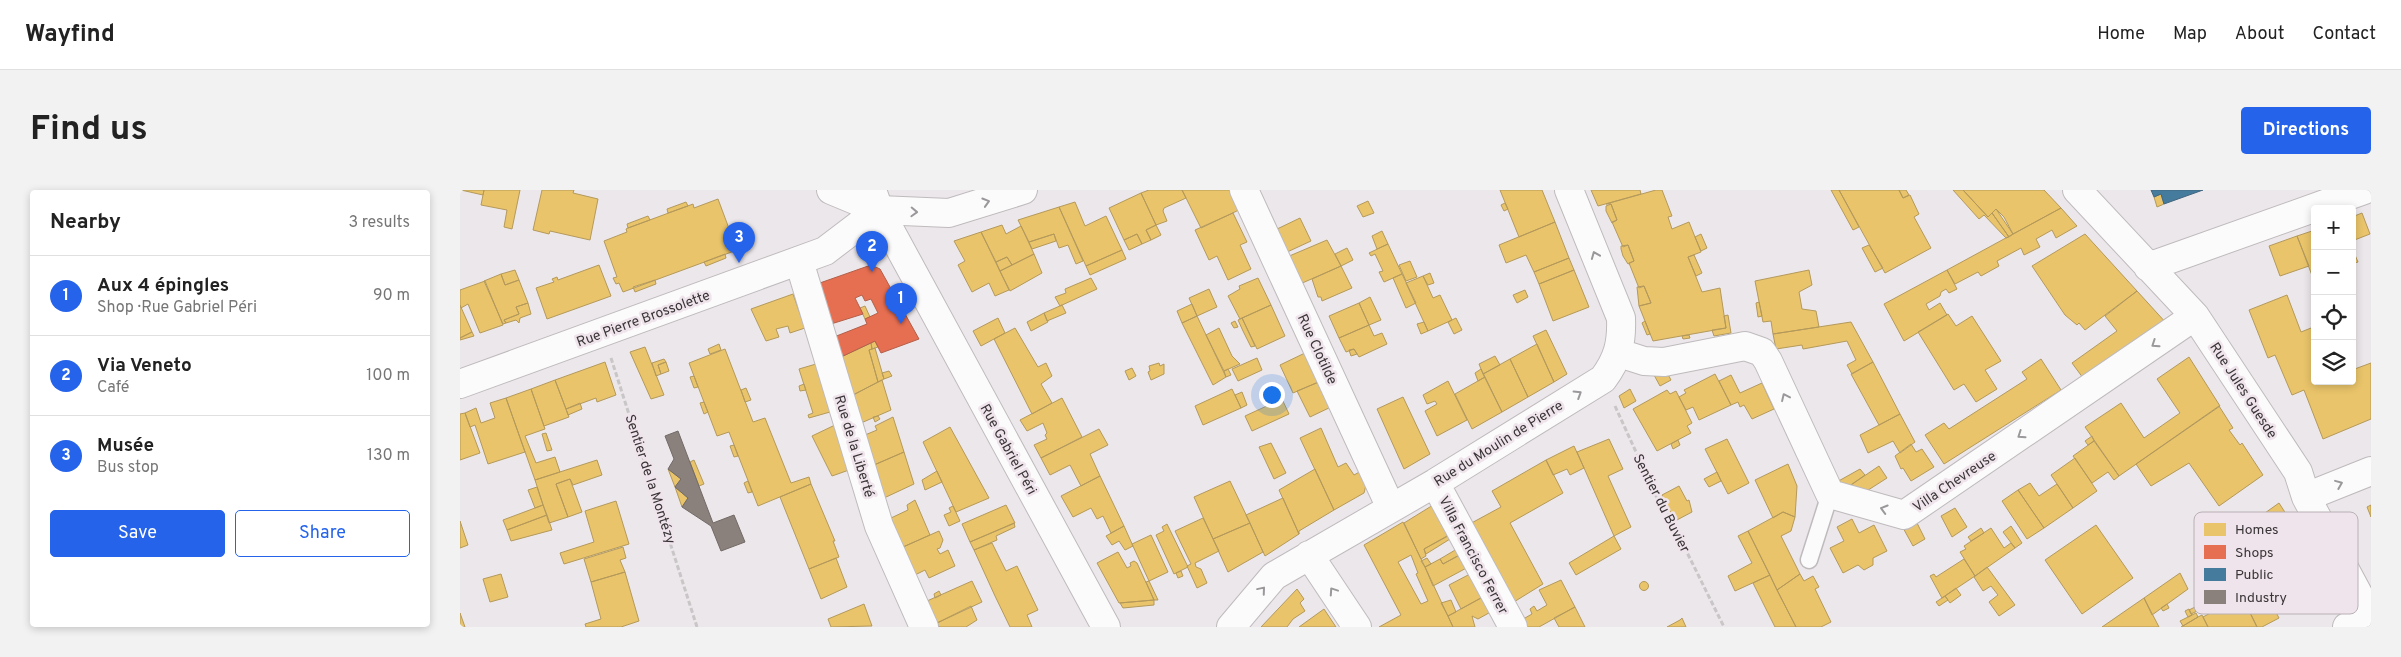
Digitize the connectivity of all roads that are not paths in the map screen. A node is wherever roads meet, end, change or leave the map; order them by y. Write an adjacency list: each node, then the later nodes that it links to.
1 (831, 190): 8 (street)
2 (898, 190): 8 (street, Rue Pierre Brossolette)
3 (1023, 190): 8 (street, one-way to 3)
4 (1244, 190): 18 (street, Rue Clotilde)
5 (1568, 190): 12 (street, Rue du Moulin de Pierre, one-way to 5)
6 (2077, 190): 10 (street, Rue Jules Guesde)
7 (2364, 190): 10 (street)
8 (876, 200): 9 (street, Rue Pierre Brossolette); 23 (street, Rue Gabriel Péri)
9 (799, 261): 13 (street, Rue Pierre Brossolette); 22 (street, Rue de la Liberté)
10 (2148, 267): 11 (street, Rue Jules Guesde)
11 (2195, 316): 16 (street, Villa Chevreuse, one-way to 16); 17 (street, Rue Jules Guesde)
12 (1619, 353): 15 (street, Rue du Moulin de Pierre, one-way to 12); 16 (street, one-way to 12)
13 (460, 384)
14 (2371, 472): 17 (street, one-way to 14)
15 (1435, 482): 18 (street, Rue du Moulin de Pierre); 26 (street, Villa Francisco Ferrer)
16 (1830, 494): 21 (lane)
17 (2306, 498): 19 (street, Rue Jules Guesde)
18 (1391, 508): 20 (street, Rue du Moulin de Pierre)
19 (2312, 512)
20 (1309, 555): 24 (street, Rue du Moulin de Pierre, one-way to 20); 25 (street, one-way to 20)
21 (1809, 560)
22 (924, 627)
23 (1106, 627)
24 (1231, 627)
25 (1358, 627)
26 (1513, 627)

